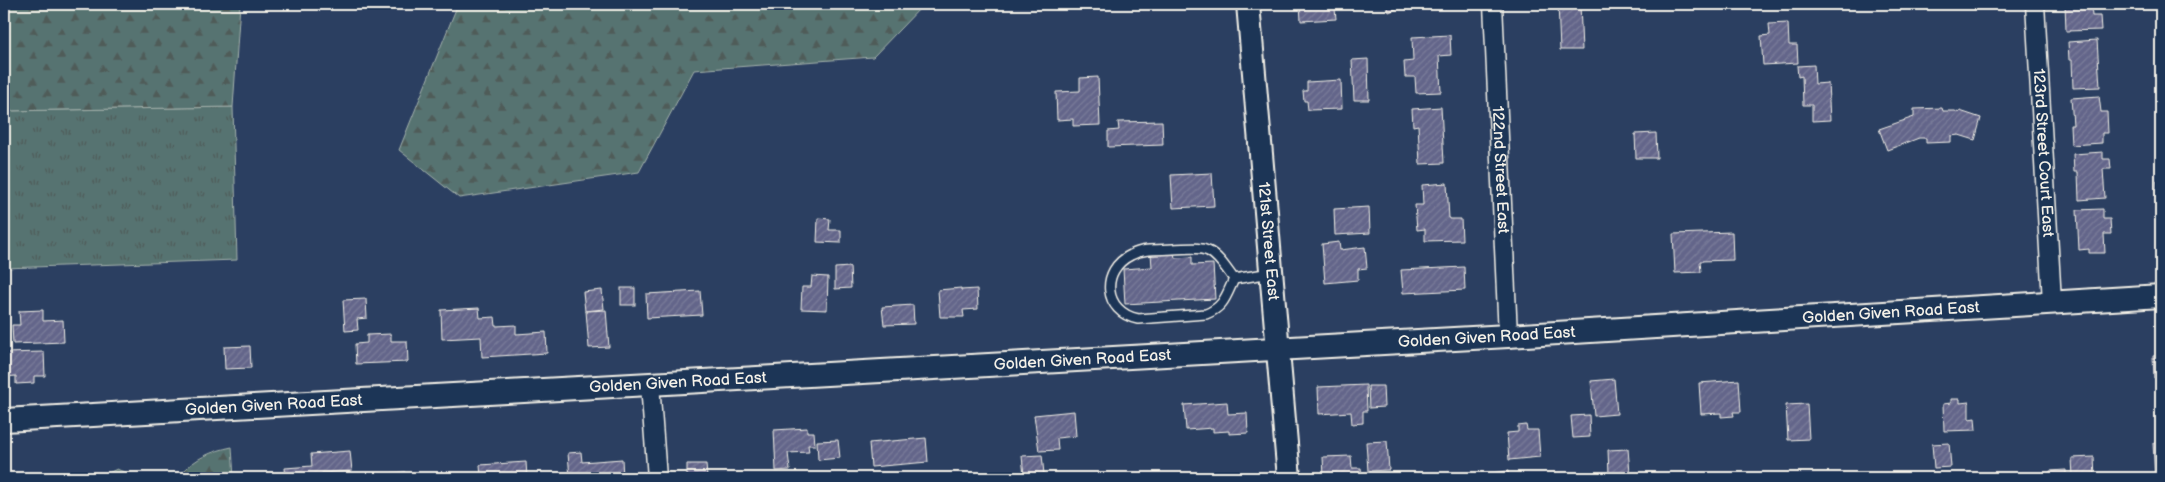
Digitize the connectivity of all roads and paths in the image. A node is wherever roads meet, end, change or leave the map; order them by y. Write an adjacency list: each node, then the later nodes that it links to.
1 (1248, 4): 4 (street, 121st Street East)
2 (1493, 4): 8 (street, 122nd Street East)
3 (2035, 4): 7 (street, 123rd Street Court East)
4 (1271, 273): 5 (lane); 9 (street, 121st Street East)
5 (1234, 279): 5 (lane)
6 (2161, 296): 7 (street, Golden Given Road East)
7 (2052, 302): 8 (street, Golden Given Road East)
8 (1508, 336): 9 (street, Golden Given Road East)
9 (1278, 348): 10 (street, Golden Given Road East); 13 (street, 121st Street East)
10 (650, 384): 11 (street, Golden Given Road East); 12 (street)
11 (4, 420)
12 (658, 478)
13 (1289, 478)

